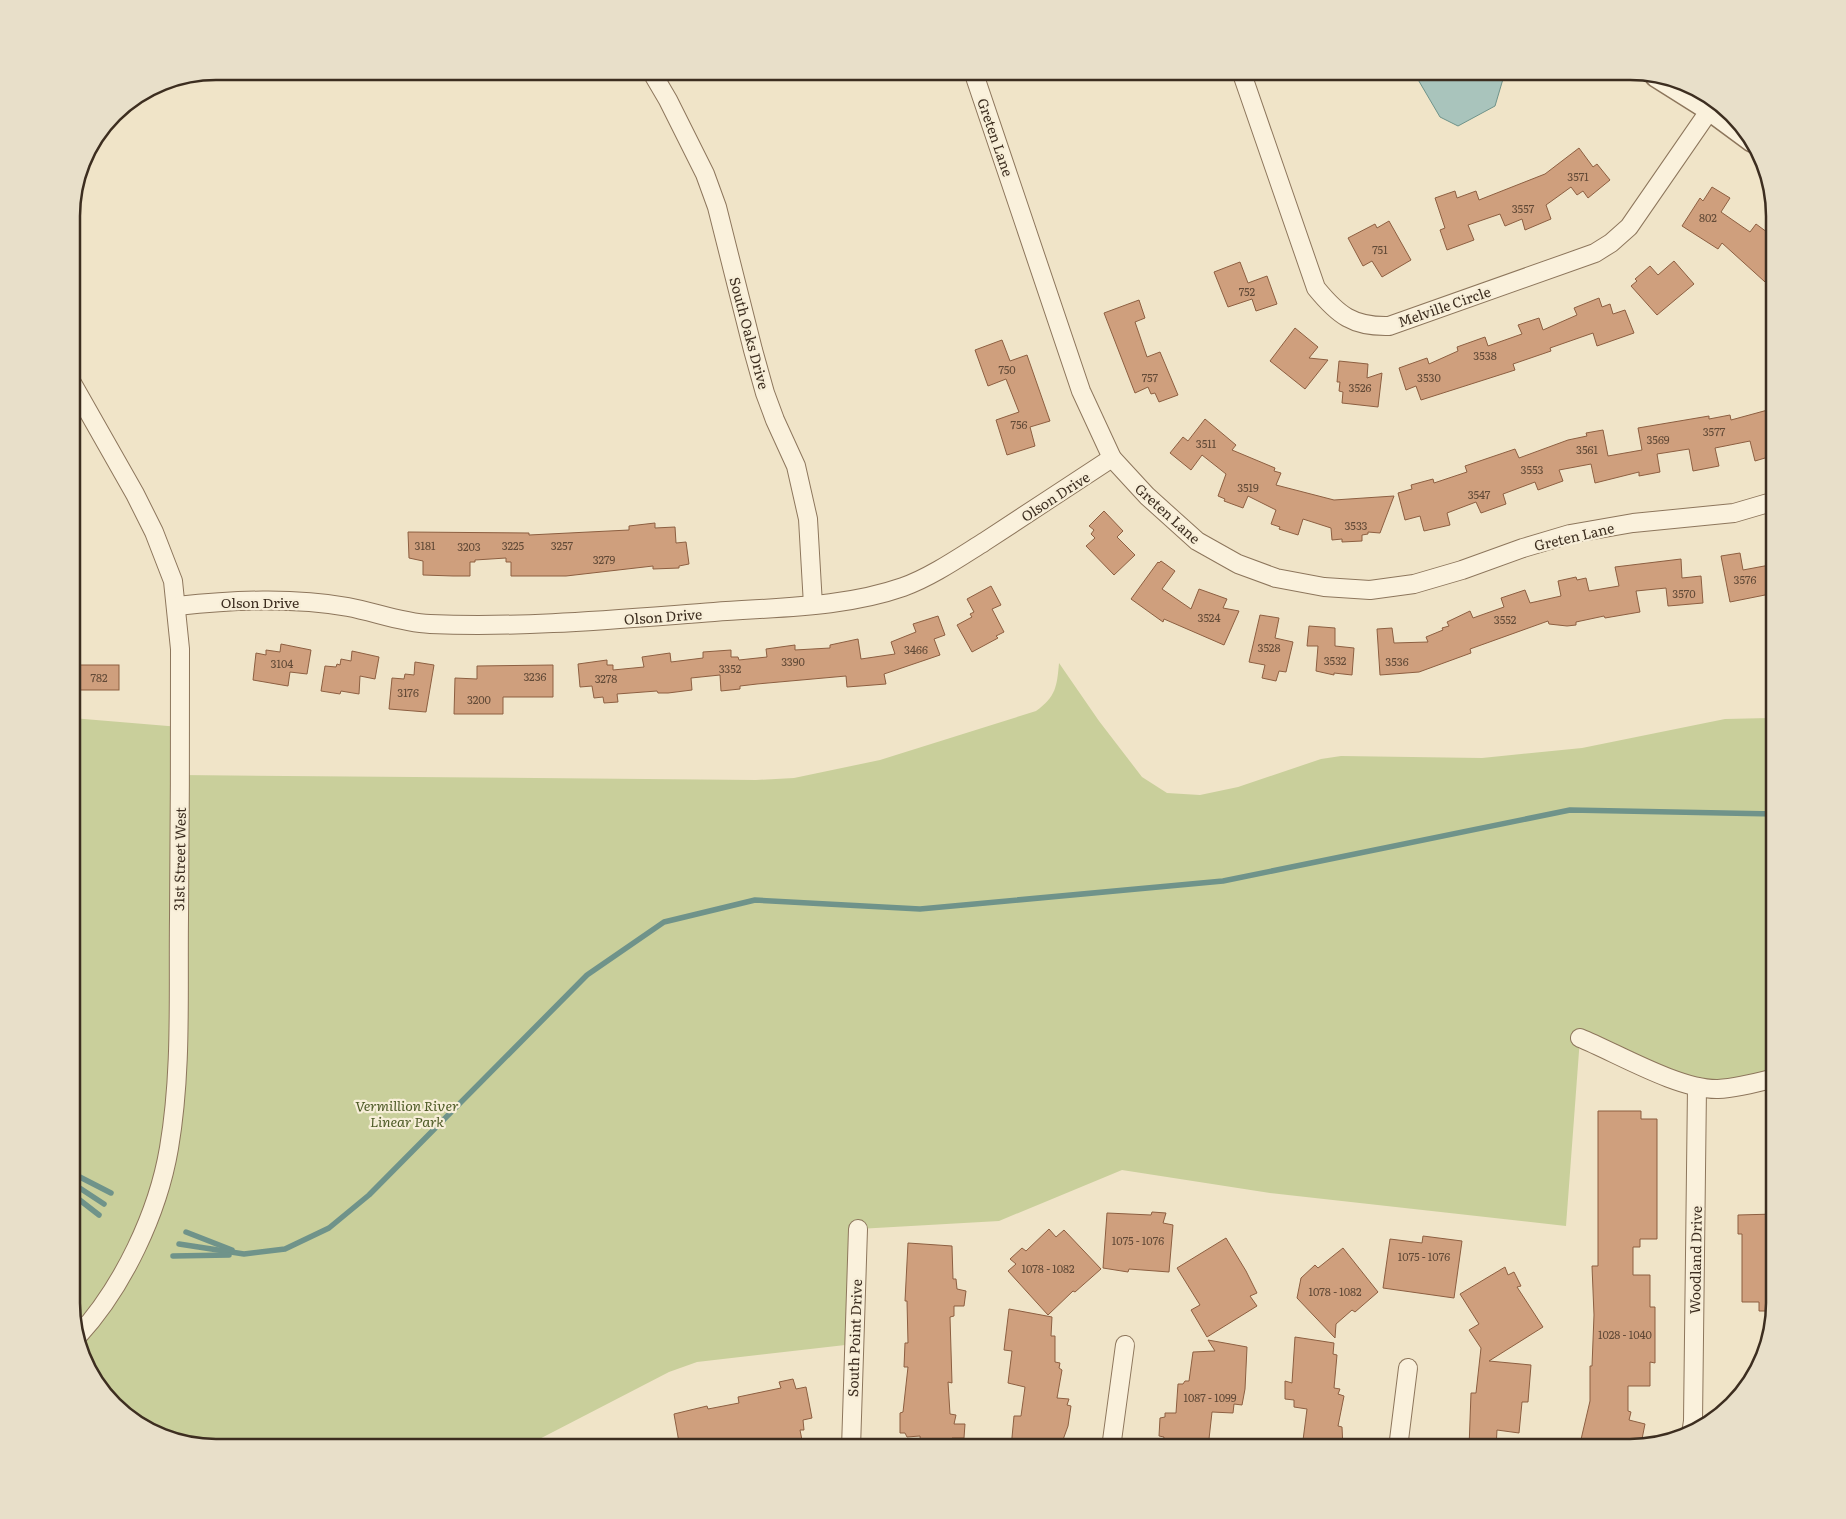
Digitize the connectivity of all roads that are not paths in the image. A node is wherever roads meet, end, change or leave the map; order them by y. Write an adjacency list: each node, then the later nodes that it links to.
1 (656, 80): 8 (street, South Oaks Drive)
2 (976, 80): 6 (street, Greten Lane)
3 (1244, 80): 4 (street, Melville Circle)
4 (1712, 107)
5 (80, 397): 9 (street, 31st Street West)
6 (1112, 458): 7 (street, Greten Lane); 8 (street, Olson Drive)
7 (1766, 504)
8 (813, 605): 9 (street, Olson Drive)
9 (177, 606): 14 (street, 31st Street West)
10 (1580, 1038): 12 (street)
11 (1766, 1080): 12 (street)
12 (1697, 1086): 17 (street, Woodland Drive)
13 (858, 1229): 18 (street, South Point Drive)
14 (83, 1330)
15 (1125, 1344): 19 (street)
16 (1408, 1368): 20 (street)
17 (1693, 1424)
18 (851, 1439)
19 (1112, 1439)
20 (1399, 1439)

